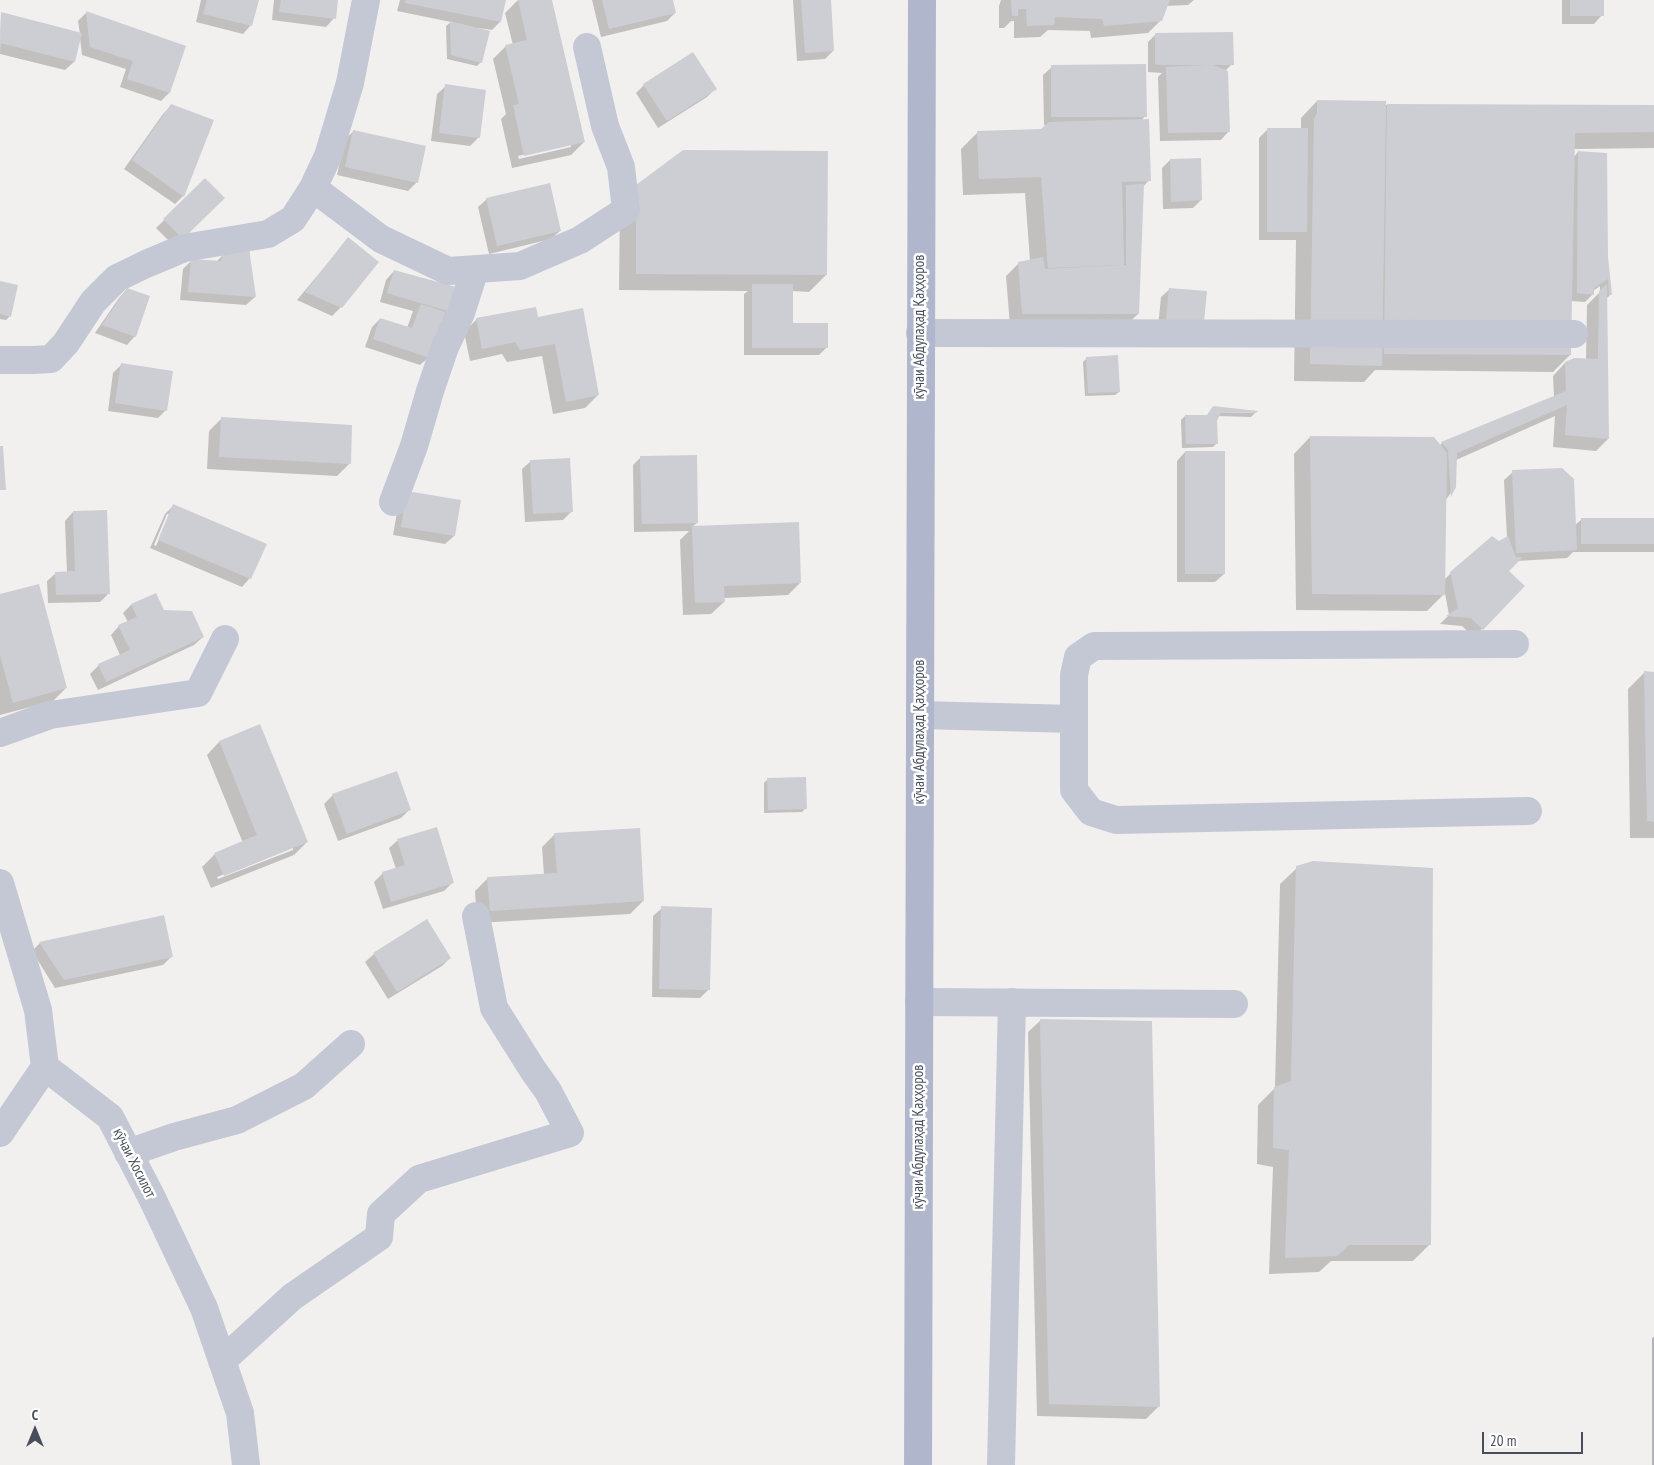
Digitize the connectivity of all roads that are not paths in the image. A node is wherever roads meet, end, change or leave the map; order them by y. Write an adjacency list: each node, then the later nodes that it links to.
1 (366, 0): 4 (street)
2 (922, 0): 6 (main road, кӯчаи Абдулаҳад Қаҳҳоров)
3 (587, 47): 5 (street)
4 (312, 188): 5 (street); 8 (street)
5 (475, 269): 9 (street)
6 (920, 333): 7 (street); 12 (main road, кӯчаи Абдулаҳад Қаҳҳоров)
7 (1574, 334)
8 (0, 360)
9 (393, 502)
10 (225, 639): 14 (street)
11 (1515, 644): 13 (street)
12 (920, 716): 13 (street); 18 (main road, кӯчаи Абдулаҳад Қаҳҳоров)
13 (1074, 719): 15 (street)
14 (0, 733)
15 (1528, 811)
16 (0, 882): 22 (street)
17 (476, 916): 25 (street)
18 (919, 1002): 19 (street); 27 (main road, кӯчаи Абдулаҳад Қаҳҳоров)
19 (1012, 1002): 20 (street); 28 (street)
20 (1234, 1004)
21 (352, 1044): 24 (street)
22 (45, 1067): 23 (street); 24 (street, кӯчаи Хосилот)
23 (0, 1133)
24 (128, 1153): 25 (street, кӯчаи Хосилот)
25 (222, 1360): 26 (street, кӯчаи Хосилот)
26 (246, 1465)
27 (918, 1465)
28 (1001, 1465)

